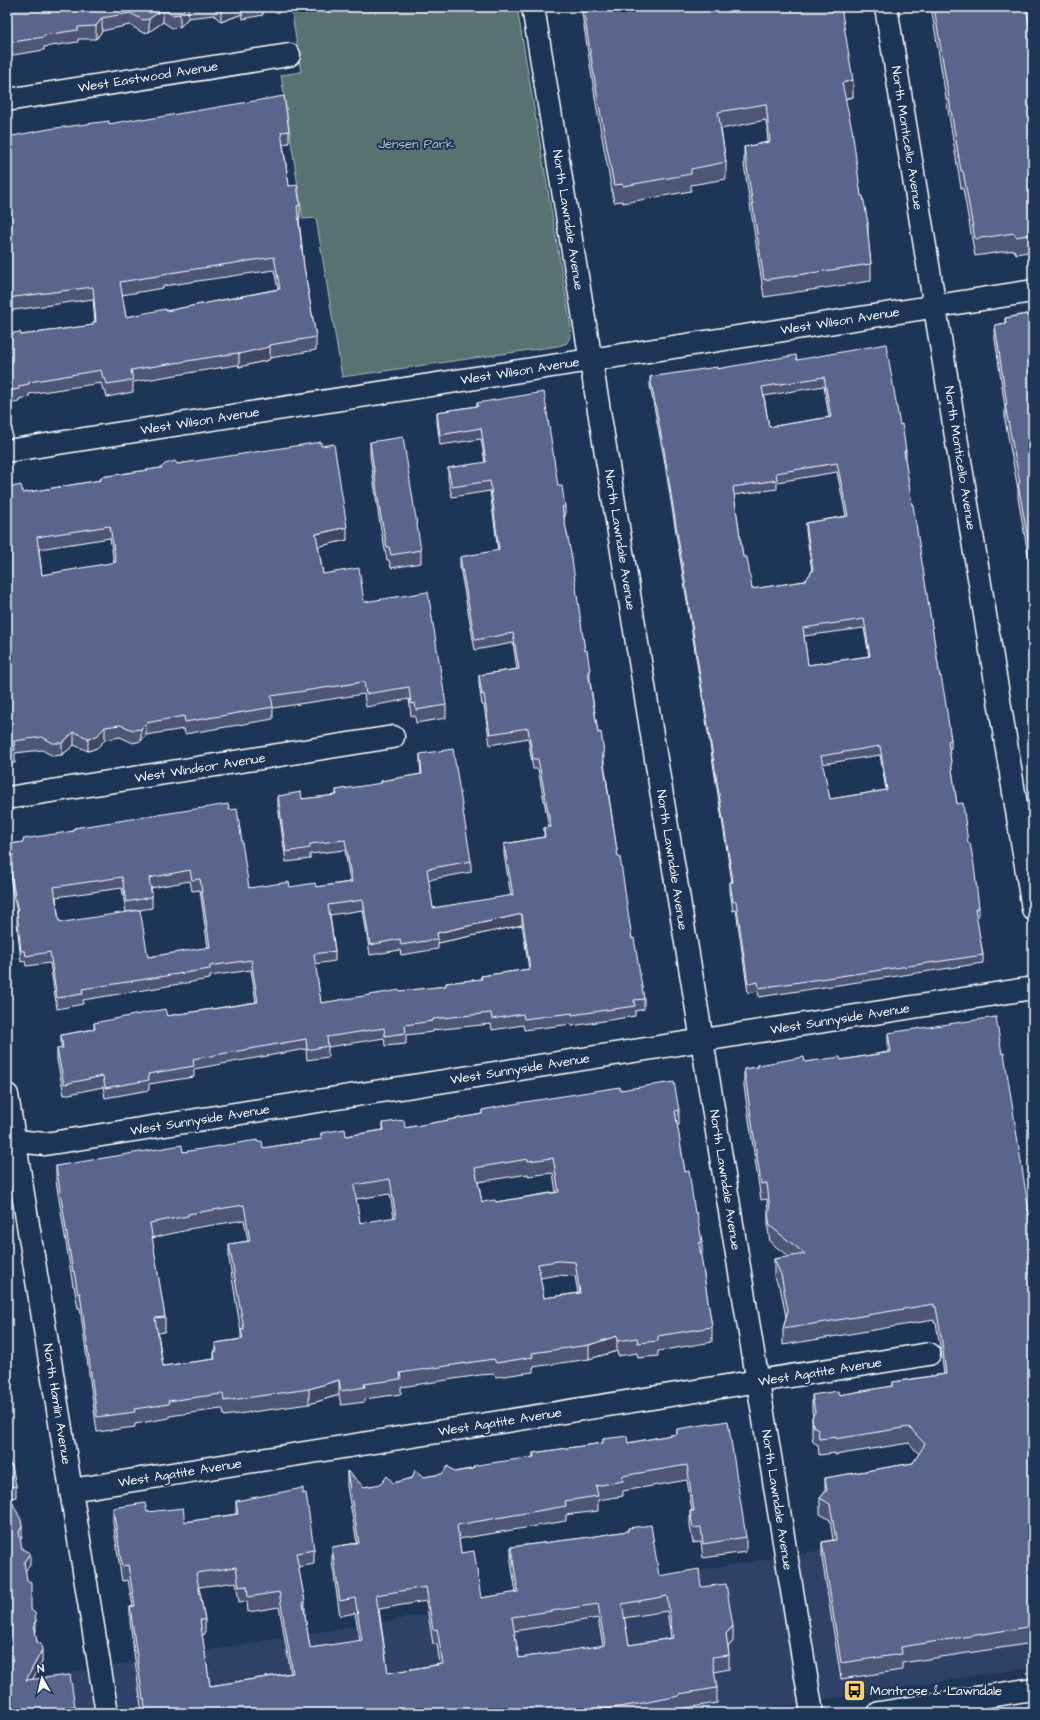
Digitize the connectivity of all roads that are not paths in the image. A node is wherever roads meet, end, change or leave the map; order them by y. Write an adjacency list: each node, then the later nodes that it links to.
1 (533, 7): 7 (street, North Lawndale Avenue)
2 (886, 7): 6 (street, North Monticello Avenue)
3 (289, 55): 4 (street, West Eastwood Avenue)
4 (7, 100)
5 (1033, 291): 6 (street, West Wilson Avenue)
6 (935, 306): 7 (street, West Wilson Avenue); 11 (street, North Monticello Avenue)
7 (590, 360): 8 (street, West Wilson Avenue); 13 (street, North Lawndale Avenue)
8 (7, 451)
9 (394, 737): 10 (street, West Windsor Avenue)
10 (7, 798)
11 (1033, 909)
12 (1033, 988): 13 (street, West Sunnyside Avenue)
13 (702, 1041): 15 (street, West Sunnyside Avenue); 17 (street, North Lawndale Avenue)
14 (7, 1095): 15 (street, North Hamlin Avenue)
15 (11, 1140): 18 (street, North Hamlin Avenue)
16 (928, 1354): 17 (street, West Agatite Avenue)
17 (757, 1382): 18 (street, West Agatite Avenue); 21 (street, North Lawndale Avenue)
18 (71, 1490): 20 (street, North Hamlin Avenue)
19 (1033, 1689): 22 (street)
20 (107, 1713)
21 (812, 1713)
22 (879, 1713)

